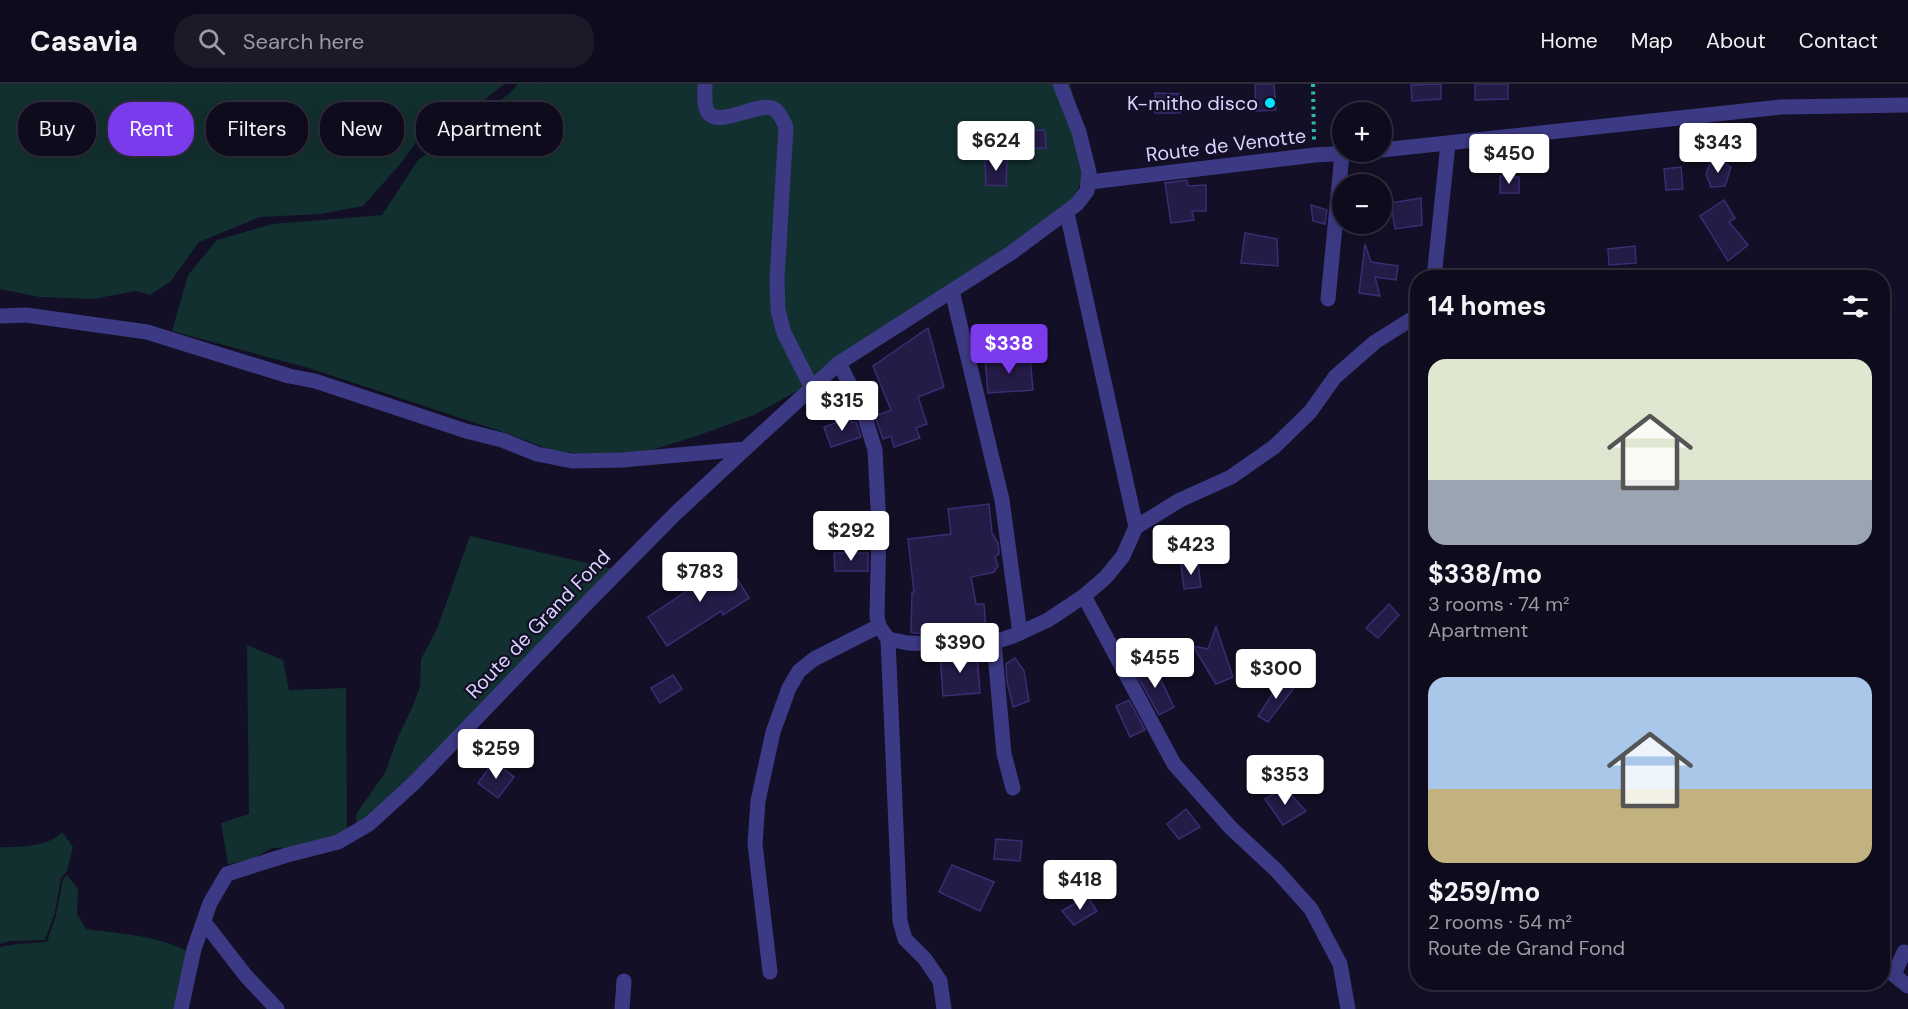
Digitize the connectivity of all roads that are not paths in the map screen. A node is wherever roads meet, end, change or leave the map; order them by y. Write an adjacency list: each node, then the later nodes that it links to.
1 (705, 84): 16 (street)
2 (1060, 84): 8 (street)
3 (1908, 105): 4 (street)
4 (1448, 144): 5 (street); 10 (street)
5 (1392, 149)
6 (1332, 154): 8 (street, Route de Venotte)
7 (1341, 162): 12 (street)
8 (1090, 182): 9 (street, Route de Grand Fond)
9 (1067, 213): 11 (street, Route de Grand Fond); 18 (street)
10 (1435, 270)
11 (952, 291): 15 (street, Route de Grand Fond); 21 (street)
12 (1328, 299)
13 (0, 316): 17 (street)
14 (1410, 320): 18 (street)
15 (839, 363): 16 (street, Route de Grand Fond); 20 (street)
16 (812, 388): 17 (street, Route de Grand Fond)
17 (745, 449): 25 (street, Route de Grand Fond)
18 (1136, 527): 19 (street)
19 (1084, 596): 21 (street); 34 (street)
20 (879, 626): 22 (street); 27 (street)
21 (1020, 633): 23 (street)
22 (888, 639): 23 (street); 33 (street)
23 (994, 642): 24 (street)
24 (1013, 788)
25 (204, 922): 30 (street, Route de Grand Fond); 31 (street)
26 (1904, 952): 29 (street)
27 (770, 972)
28 (624, 981): 32 (street)
29 (1908, 986)
30 (181, 1009)
31 (276, 1009)
32 (622, 1009)
33 (944, 1009)
34 (1348, 1009)

